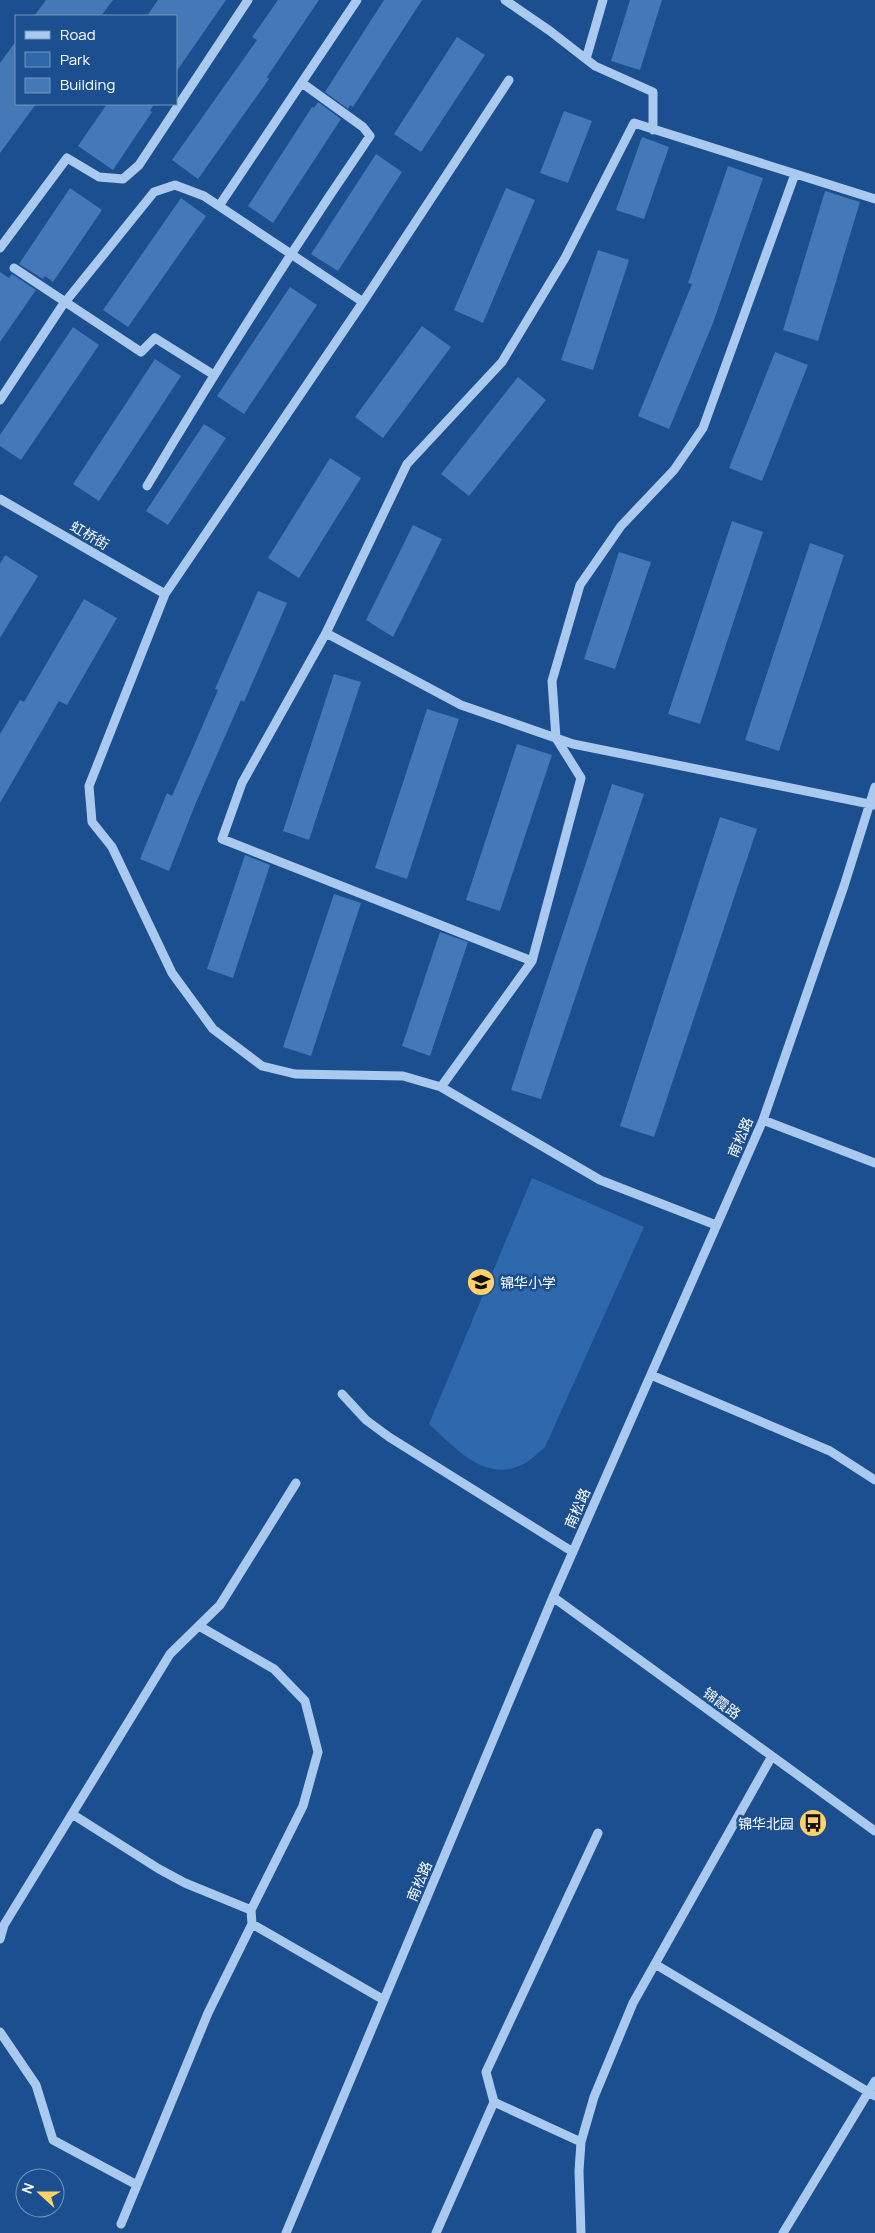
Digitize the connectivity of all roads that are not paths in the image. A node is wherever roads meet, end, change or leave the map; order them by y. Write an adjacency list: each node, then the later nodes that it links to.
1 (248, 0): 12 (street)
2 (357, 0): 7 (street)
3 (505, 0): 5 (street)
4 (603, 0): 5 (street)
5 (586, 59): 8 (street)
6 (509, 80): 16 (street)
7 (302, 84): 11 (street); 13 (street)
8 (653, 130): 9 (street); 22 (street)
9 (795, 174): 10 (street); 23 (street)
10 (875, 199)
11 (219, 206): 13 (street); 15 (street)
12 (0, 248)
13 (290, 254): 16 (street); 17 (street)
14 (14, 268): 15 (street)
15 (66, 302): 17 (street); 18 (street)
16 (363, 302): 21 (street)
17 (214, 375): 19 (street)
18 (0, 400)
19 (147, 486)
20 (0, 499): 21 (street, 虹桥街)
21 (165, 594): 27 (street)
22 (326, 633): 23 (street); 26 (street)
23 (556, 738): 25 (street); 26 (street)
24 (875, 788): 25 (street, 南松路)
25 (872, 804): 28 (street, 南松路)
26 (532, 961): 27 (street)
27 (441, 1087): 30 (street)
28 (763, 1120): 29 (street); 30 (street, 南松路)
29 (875, 1163)
30 (716, 1225): 31 (street, 南松路)
31 (651, 1375): 33 (street); 35 (street, 南松路)
32 (342, 1394): 35 (street)
33 (875, 1480)
34 (296, 1483): 37 (street)
35 (573, 1552): 36 (street, 南松路)
36 (553, 1597): 38 (street, 锦霞路); 46 (street, 南松路)
37 (199, 1626): 39 (street); 42 (street)
38 (772, 1756): 40 (street, 锦霞路); 45 (street)
39 (72, 1814): 42 (street); 44 (street)
40 (875, 1832)
41 (598, 1833): 50 (street)
42 (251, 1910): 43 (street)
43 (252, 1924): 46 (street); 52 (street)
44 (0, 1939)
45 (655, 1964): 49 (street); 51 (street)
46 (384, 2000): 54 (street, 南松路)
47 (0, 2032): 52 (street)
48 (875, 2081): 49 (street)
49 (872, 2094): 57 (street)
50 (494, 2102): 51 (street); 55 (street)
51 (581, 2142): 56 (street)
52 (137, 2185): 53 (street)
53 (120, 2224)
54 (286, 2233)
55 (436, 2233)
56 (581, 2233)
57 (783, 2233)

